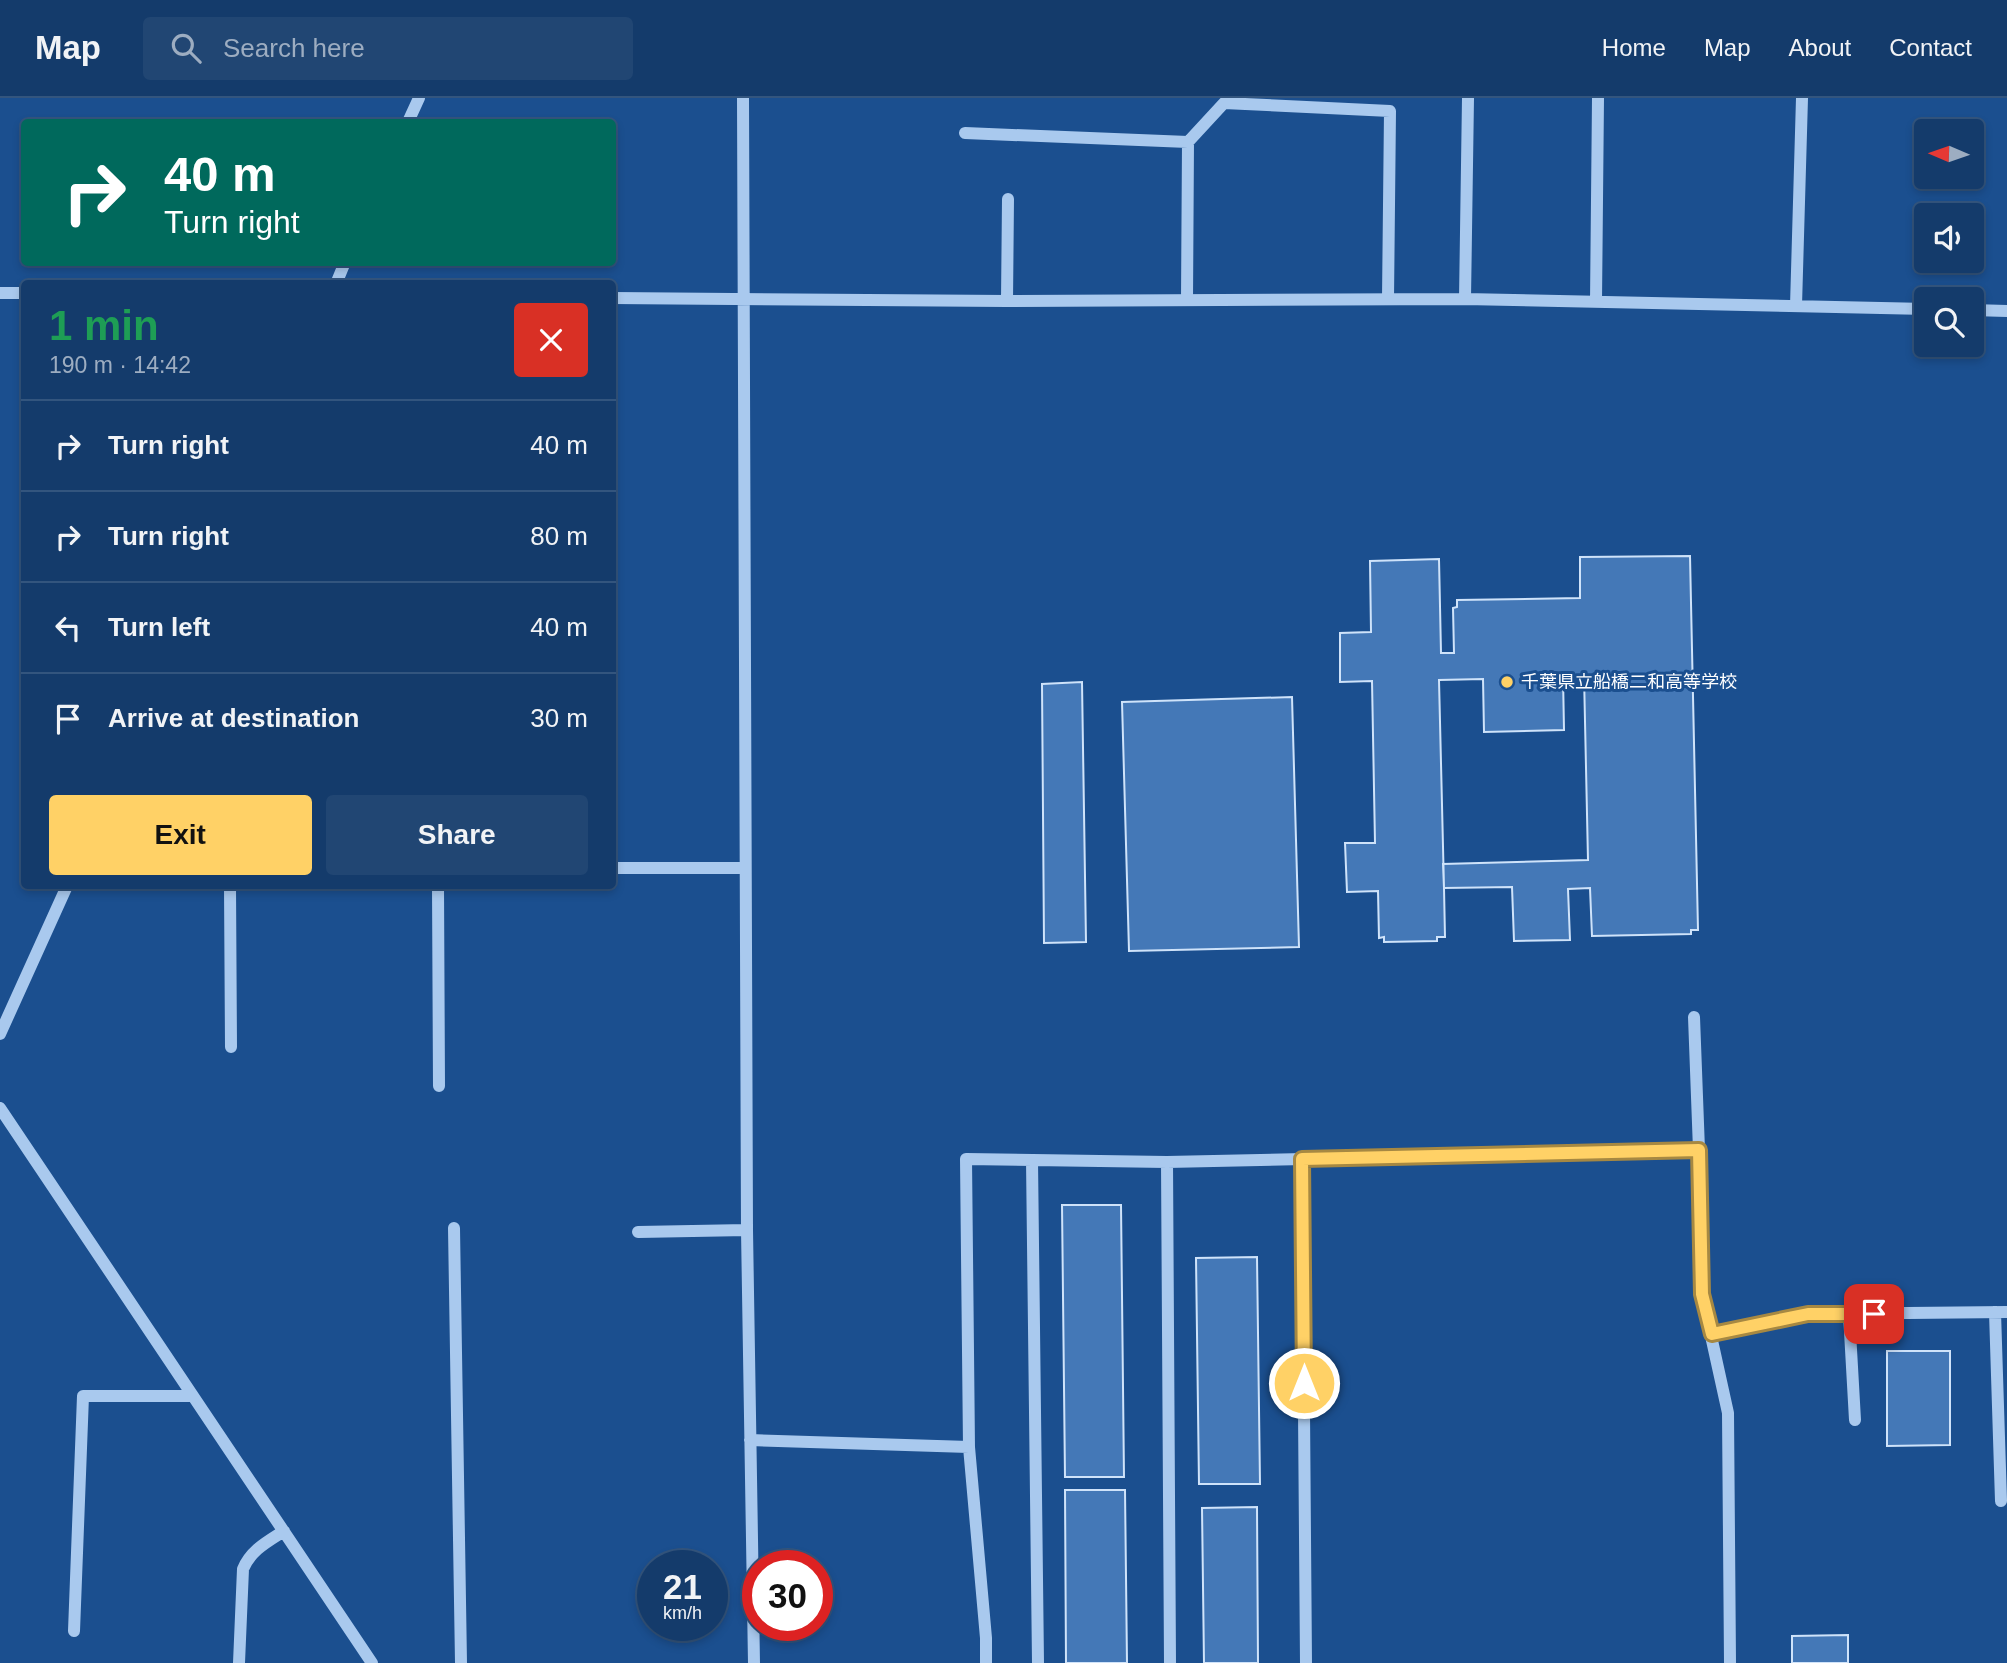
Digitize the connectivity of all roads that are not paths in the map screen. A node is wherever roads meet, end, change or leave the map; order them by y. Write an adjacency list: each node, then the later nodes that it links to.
1 (419, 98): 6 (street)
2 (743, 98): 13 (street)
3 (1468, 98): 15 (street)
4 (1598, 98): 18 (street)
5 (1802, 98): 19 (street)
6 (409, 119)
7 (965, 133): 8 (street)
8 (1188, 142): 14 (street); 16 (street)
9 (1008, 199): 17 (street)
10 (0, 293): 11 (street)
11 (21, 293)
12 (616, 298): 13 (street)
13 (745, 299): 17 (street); 24 (street)
14 (1388, 299): 15 (street); 16 (street)
15 (1465, 299): 18 (street)
16 (1187, 300): 17 (street)
17 (1007, 301)
18 (1596, 302): 19 (street)
19 (1796, 306): 20 (street)
20 (1914, 309)
21 (1984, 310): 22 (street)
22 (2007, 311)
23 (616, 868): 24 (street)
24 (745, 868): 38 (street)
25 (66, 889): 29 (street)
26 (230, 889): 30 (street)
27 (439, 889): 31 (street)
28 (1694, 1017): 33 (street)
29 (0, 1034)
30 (231, 1047)
31 (439, 1086)
32 (0, 1108): 43 (street)
33 (1699, 1150): 34 (street); 42 (street)
34 (1302, 1159): 36 (street); 57 (street)
35 (1032, 1160): 36 (street); 46 (street); 55 (street)
36 (1167, 1162): 56 (street)
37 (454, 1228): 52 (street)
38 (747, 1230): 39 (street); 45 (street)
39 (638, 1231)
40 (2001, 1312): 41 (street); 47 (street)
41 (1849, 1314): 42 (street); 44 (street)
42 (1712, 1334): 58 (street)
43 (193, 1396): 48 (street); 49 (street)
44 (1855, 1420)
45 (750, 1440): 46 (street); 53 (street)
46 (969, 1447): 54 (street)
47 (2001, 1501)
48 (284, 1531): 50 (street); 51 (street)
49 (74, 1631)
50 (239, 1663)
51 (372, 1663)
52 (461, 1663)
53 (754, 1663)
54 (986, 1663)
55 (1038, 1663)
56 (1170, 1663)
57 (1306, 1663)
58 (1730, 1663)

